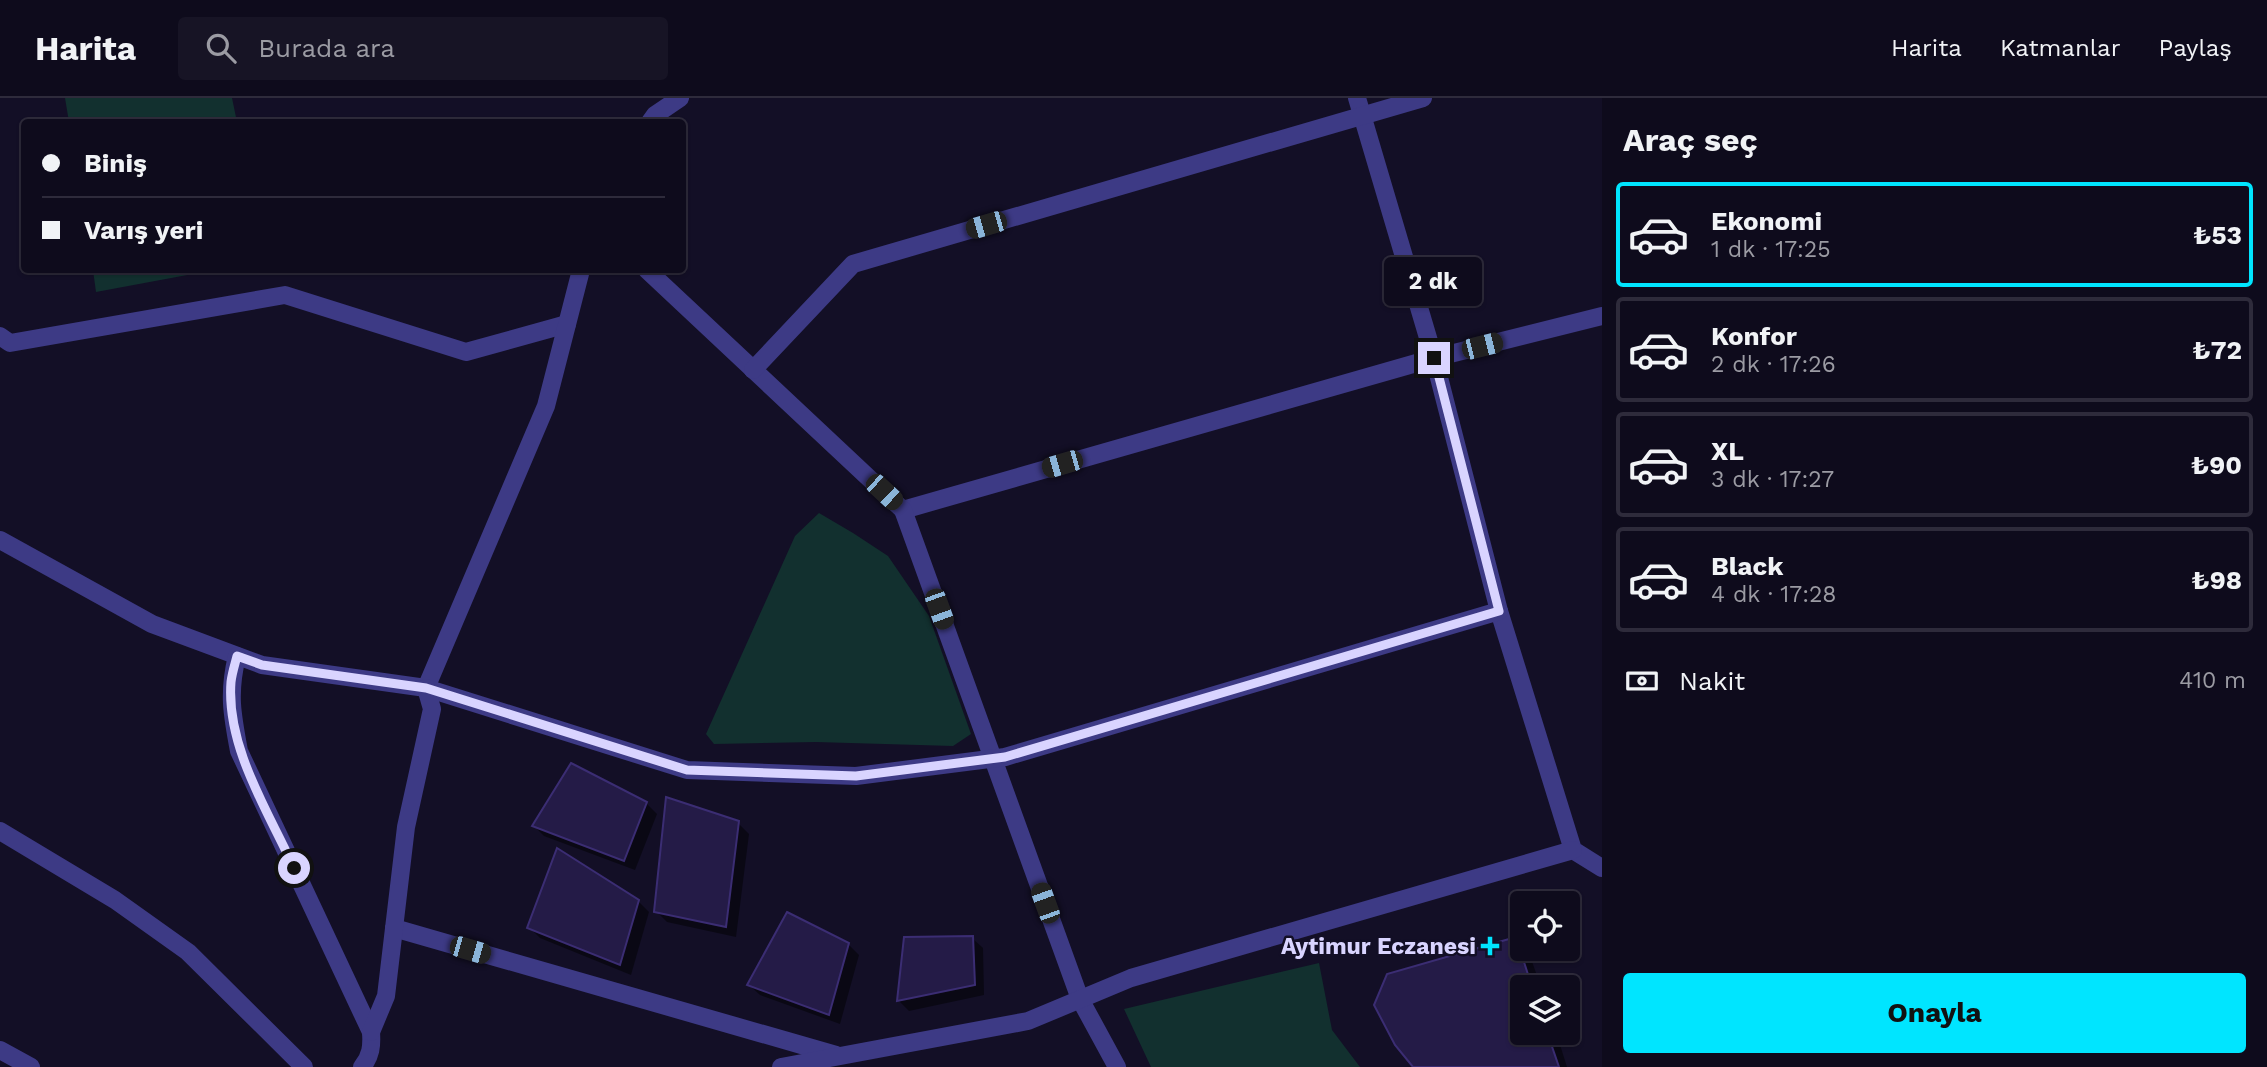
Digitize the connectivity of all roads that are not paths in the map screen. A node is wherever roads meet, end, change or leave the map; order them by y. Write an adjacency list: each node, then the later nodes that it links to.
1 (680, 98): 4 (street)
2 (1423, 98): 3 (street)
3 (1359, 107): 10 (street); 11 (street)
4 (652, 119)
5 (580, 273): 8 (street)
6 (650, 273): 11 (street)
7 (1602, 316): 10 (street)
8 (567, 324): 9 (street); 16 (street)
9 (0, 336)
10 (1434, 358): 12 (street); 14 (street)
11 (753, 369): 12 (street)
12 (903, 510): 17 (street)
13 (0, 540): 15 (street)
14 (1499, 611): 17 (street); 19 (street)
15 (237, 656): 16 (street); 23 (street)
16 (426, 688): 17 (street); 21 (street)
17 (993, 758): 22 (street)
18 (0, 831): 28 (street)
19 (1573, 850): 20 (street); 22 (street)
20 (1602, 869)
21 (394, 928): 23 (street); 25 (street)
22 (1080, 999): 25 (street); 30 (street)
23 (371, 1032): 26 (street)
24 (0, 1050): 27 (street)
25 (839, 1056): 29 (street)
26 (366, 1066)
27 (31, 1067)
28 (304, 1067)
29 (781, 1067)
30 (1117, 1067)

